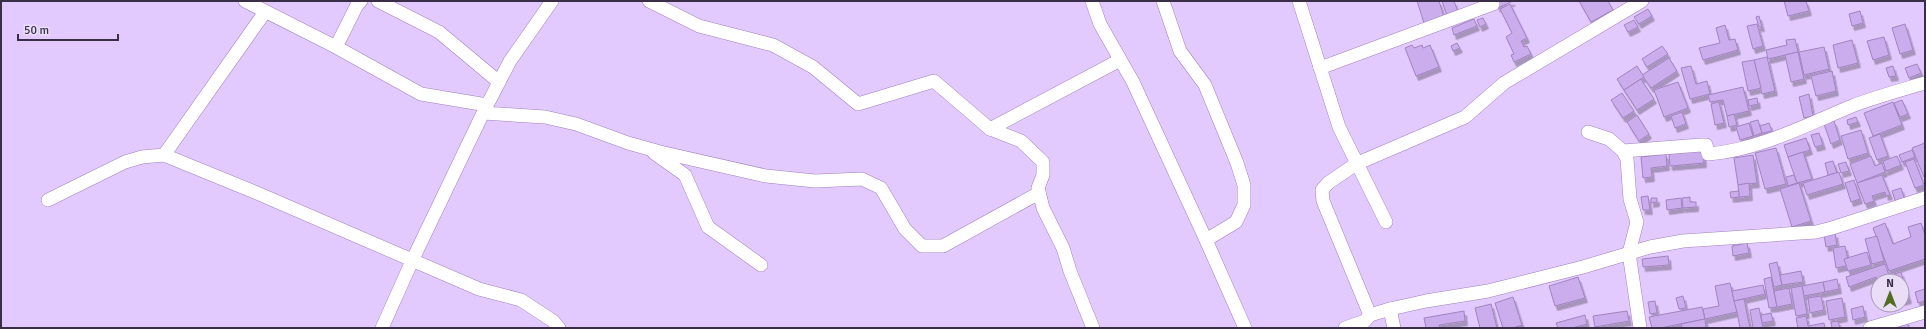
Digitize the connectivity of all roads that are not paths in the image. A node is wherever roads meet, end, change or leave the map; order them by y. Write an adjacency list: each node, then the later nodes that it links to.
1 (245, 1): 11 (street)
2 (361, 1): 12 (street)
3 (378, 1): 15 (street)
4 (552, 1): 15 (street)
5 (649, 1): 18 (street)
6 (1092, 1): 13 (street)
7 (1163, 1): 28 (street)
8 (1299, 1): 14 (street)
9 (1491, 1): 14 (street)
10 (1642, 1): 23 (street)
11 (265, 12): 12 (street); 22 (street)
12 (336, 47): 17 (street)
13 (1120, 60): 18 (street); 28 (street)
14 (1320, 68): 23 (street)
15 (499, 82): 17 (street)
16 (1925, 82): 21 (street)
17 (485, 109): 20 (street); 30 (street)
18 (990, 128): 24 (street)
19 (1588, 132): 21 (street)
20 (648, 148): 24 (street); 31 (street)
21 (1623, 151): 29 (street)
22 (164, 155): 26 (street); 30 (street)
23 (1356, 164): 27 (street); 34 (street)
24 (1039, 193): 37 (street)
25 (1925, 198): 29 (street)
26 (48, 200)
27 (1386, 222)
28 (1206, 240): 38 (street)
29 (1629, 253): 32 (street); 41 (street)
30 (412, 261): 35 (street); 36 (street)
31 (761, 265)
32 (1390, 309): 34 (street); 40 (street)
33 (1925, 312): 42 (street)
34 (1370, 315): 39 (street)
35 (382, 328)
36 (559, 328)
37 (1093, 328)
38 (1244, 328)
39 (1345, 328)
40 (1394, 328)
41 (1640, 328)
42 (1870, 328)

